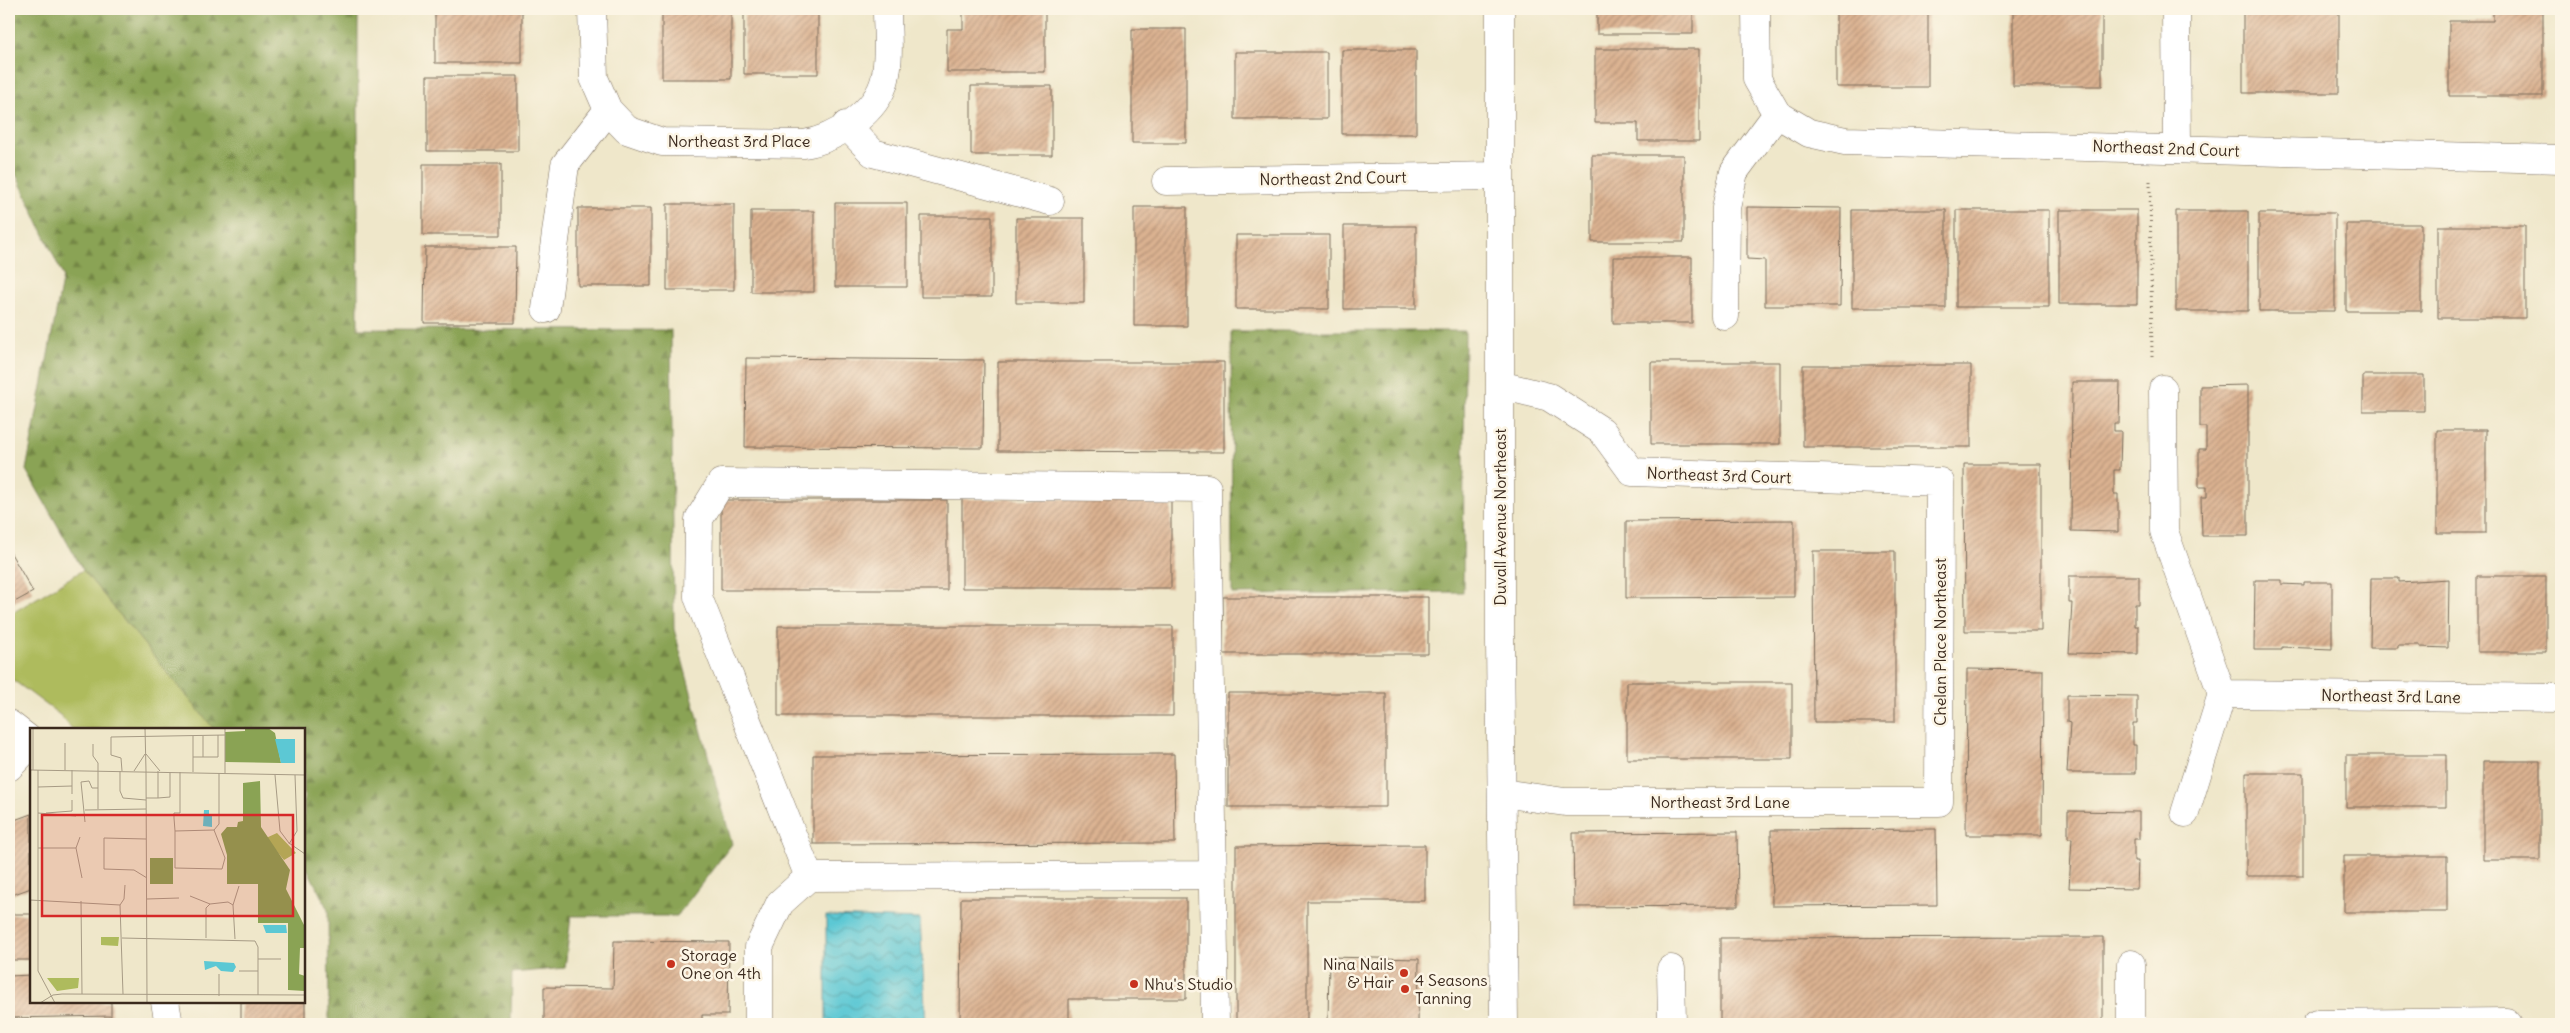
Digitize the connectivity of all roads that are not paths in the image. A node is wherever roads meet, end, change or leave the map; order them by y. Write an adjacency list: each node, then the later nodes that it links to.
1 (592, 9): 6 (street, Northeast 3rd Place)
2 (887, 9): 8 (street, Northeast 3rd Place)
3 (1500, 9): 11 (street, Duvall Avenue Northeast)
4 (1756, 9): 7 (street)
5 (2176, 9): 9 (street)
6 (608, 110): 8 (street, Northeast 3rd Place); 14 (street)
7 (1777, 114): 9 (street, Northeast 2nd Court); 15 (street)
8 (846, 125): 13 (street)
9 (2177, 148): 10 (street, Northeast 2nd Court)
10 (2561, 159)
11 (1500, 176): 12 (street, Northeast 2nd Court); 16 (street, Duvall Avenue Northeast)
12 (1166, 181)
13 (1050, 201)
14 (546, 309)
15 (1725, 316)
16 (1500, 386): 18 (street, Northeast 3rd Court); 25 (street, Duvall Avenue Northeast)
17 (2163, 389): 19 (street)
18 (1940, 482): 26 (street, Chelan Place Northeast)
19 (2222, 694): 20 (street, Northeast 3rd Lane); 27 (street)
20 (2561, 698)
21 (9, 724): 22 (street)
22 (30, 742)
23 (30, 744): 24 (street)
24 (9, 767)
25 (1502, 793): 26 (street, Northeast 3rd Lane); 36 (street, Duvall Avenue Northeast)
26 (1939, 802)
27 (2184, 813)
28 (1213, 875): 29 (street); 29 (street); 35 (street)
29 (809, 877): 34 (street)
30 (2131, 964): 38 (street)
31 (1671, 969): 37 (street)
32 (165, 1003): 33 (street)
33 (168, 1024)
34 (758, 1024)
35 (1215, 1024)
36 (1504, 1024)
37 (1672, 1024)
38 (2132, 1024)
39 (2317, 1024): 40 (street)
40 (2508, 1024)

